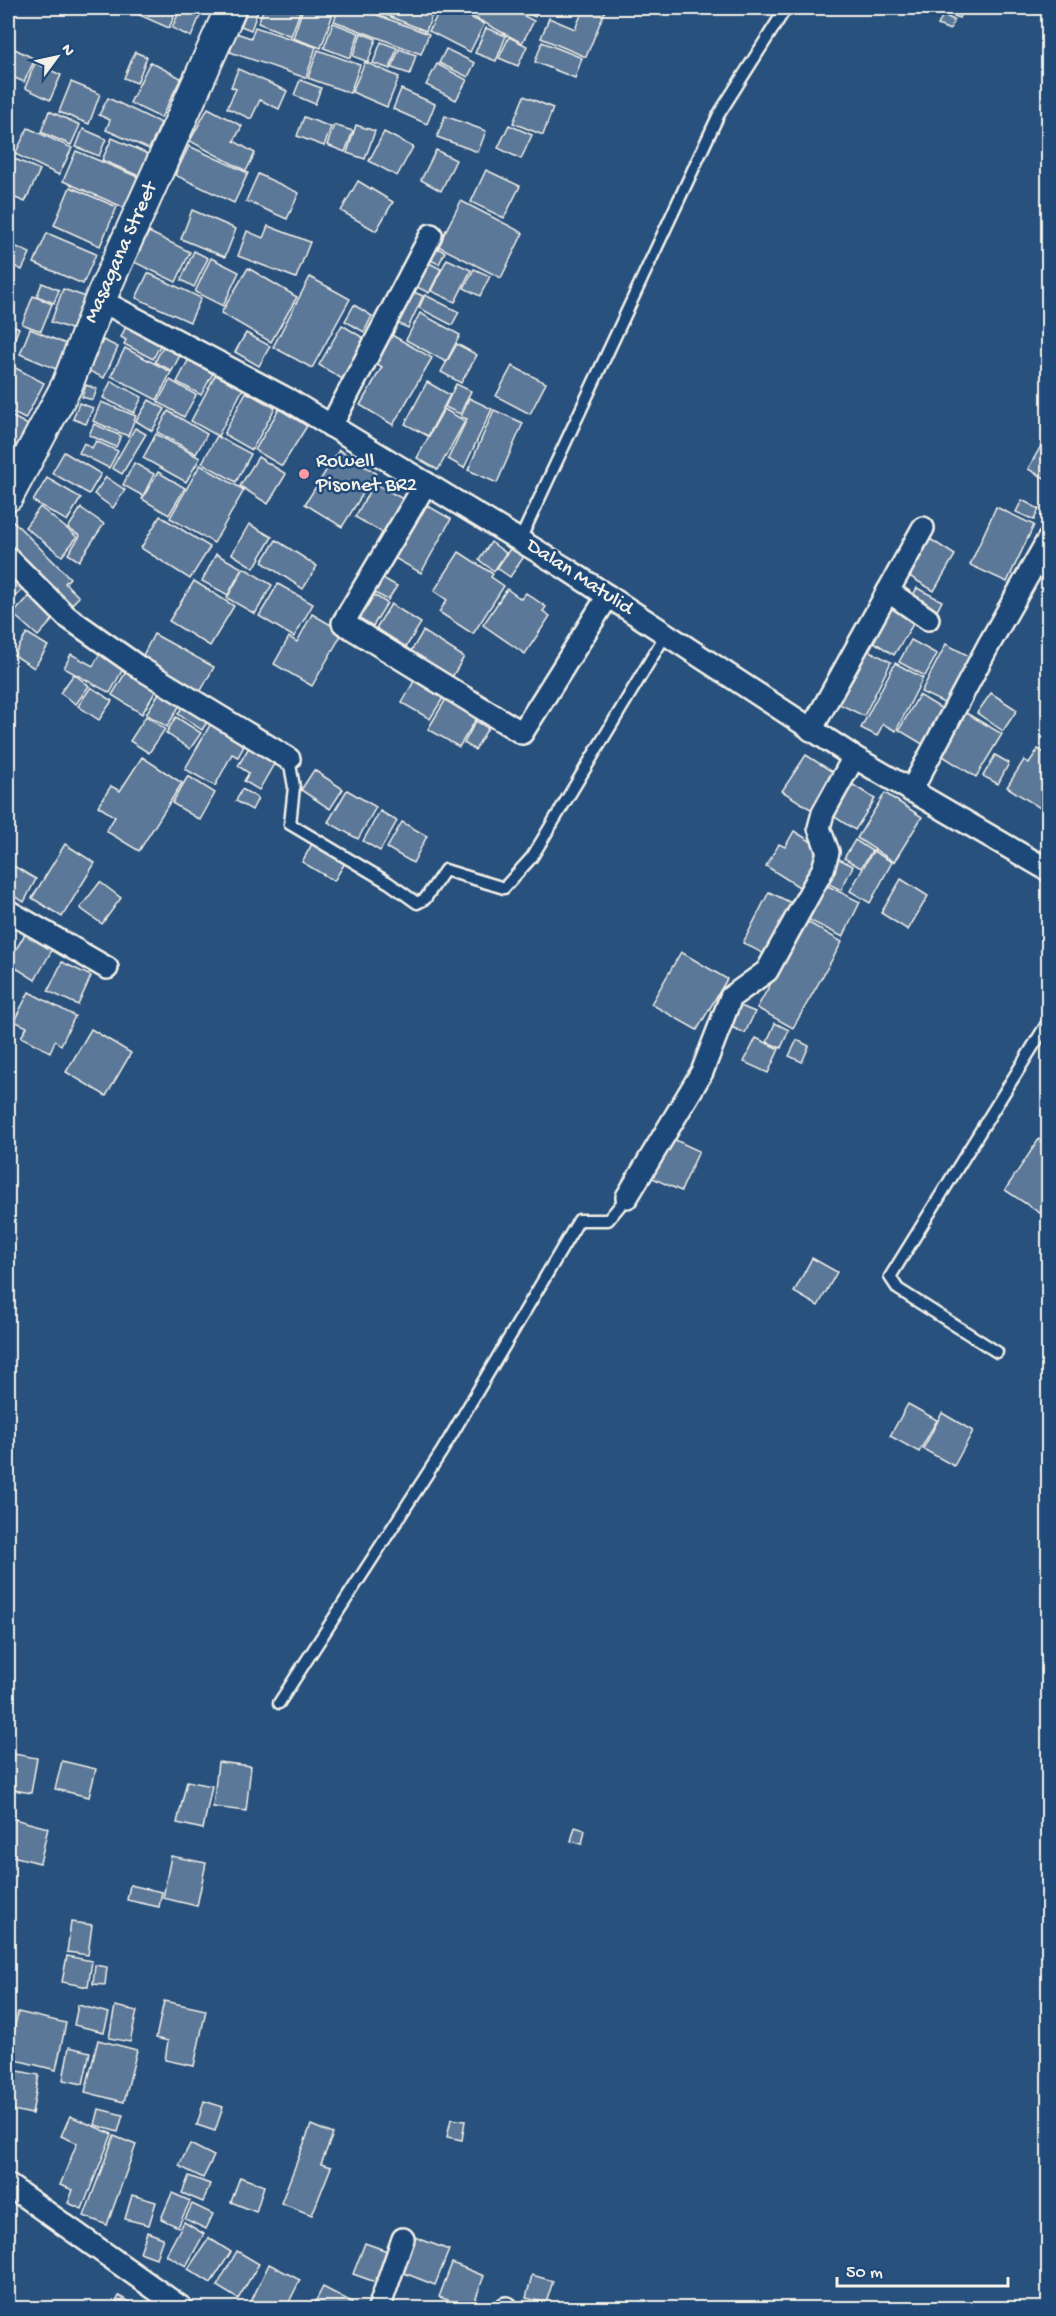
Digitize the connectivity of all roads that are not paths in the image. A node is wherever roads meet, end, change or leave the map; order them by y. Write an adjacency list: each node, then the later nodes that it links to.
1 (231, 8): 4 (street, Masagana Street)
2 (786, 8): 9 (lane)
3 (431, 235): 5 (street)
4 (100, 300): 5 (street, Dalan Matulid); 7 (street, Masagana Street)
5 (331, 426): 6 (street, Dalan Matulid)
6 (426, 483): 9 (street, Dalan Matulid); 13 (street)
7 (8, 496)
8 (923, 528): 12 (street)
9 (520, 540): 13 (street, Dalan Matulid)
10 (1048, 540): 19 (street)
11 (8, 558): 18 (street)
12 (888, 591): 14 (street); 16 (street)
13 (608, 596): 15 (street, Dalan Matulid)
14 (928, 619)
15 (666, 634): 16 (street, Dalan Matulid); 18 (lane)
16 (811, 730): 17 (street, Dalan Matulid)
17 (854, 757): 19 (street, Dalan Matulid); 24 (street)
18 (289, 759)
19 (911, 791): 20 (street, Dalan Matulid)
20 (1048, 870)
21 (8, 911): 22 (street)
22 (107, 968)
23 (1048, 1022): 25 (lane)
24 (627, 1197): 26 (lane)
25 (997, 1352)
26 (279, 1703)
27 (8, 2185): 29 (street)
28 (404, 2239): 30 (street)
29 (182, 2308)
30 (379, 2308)

